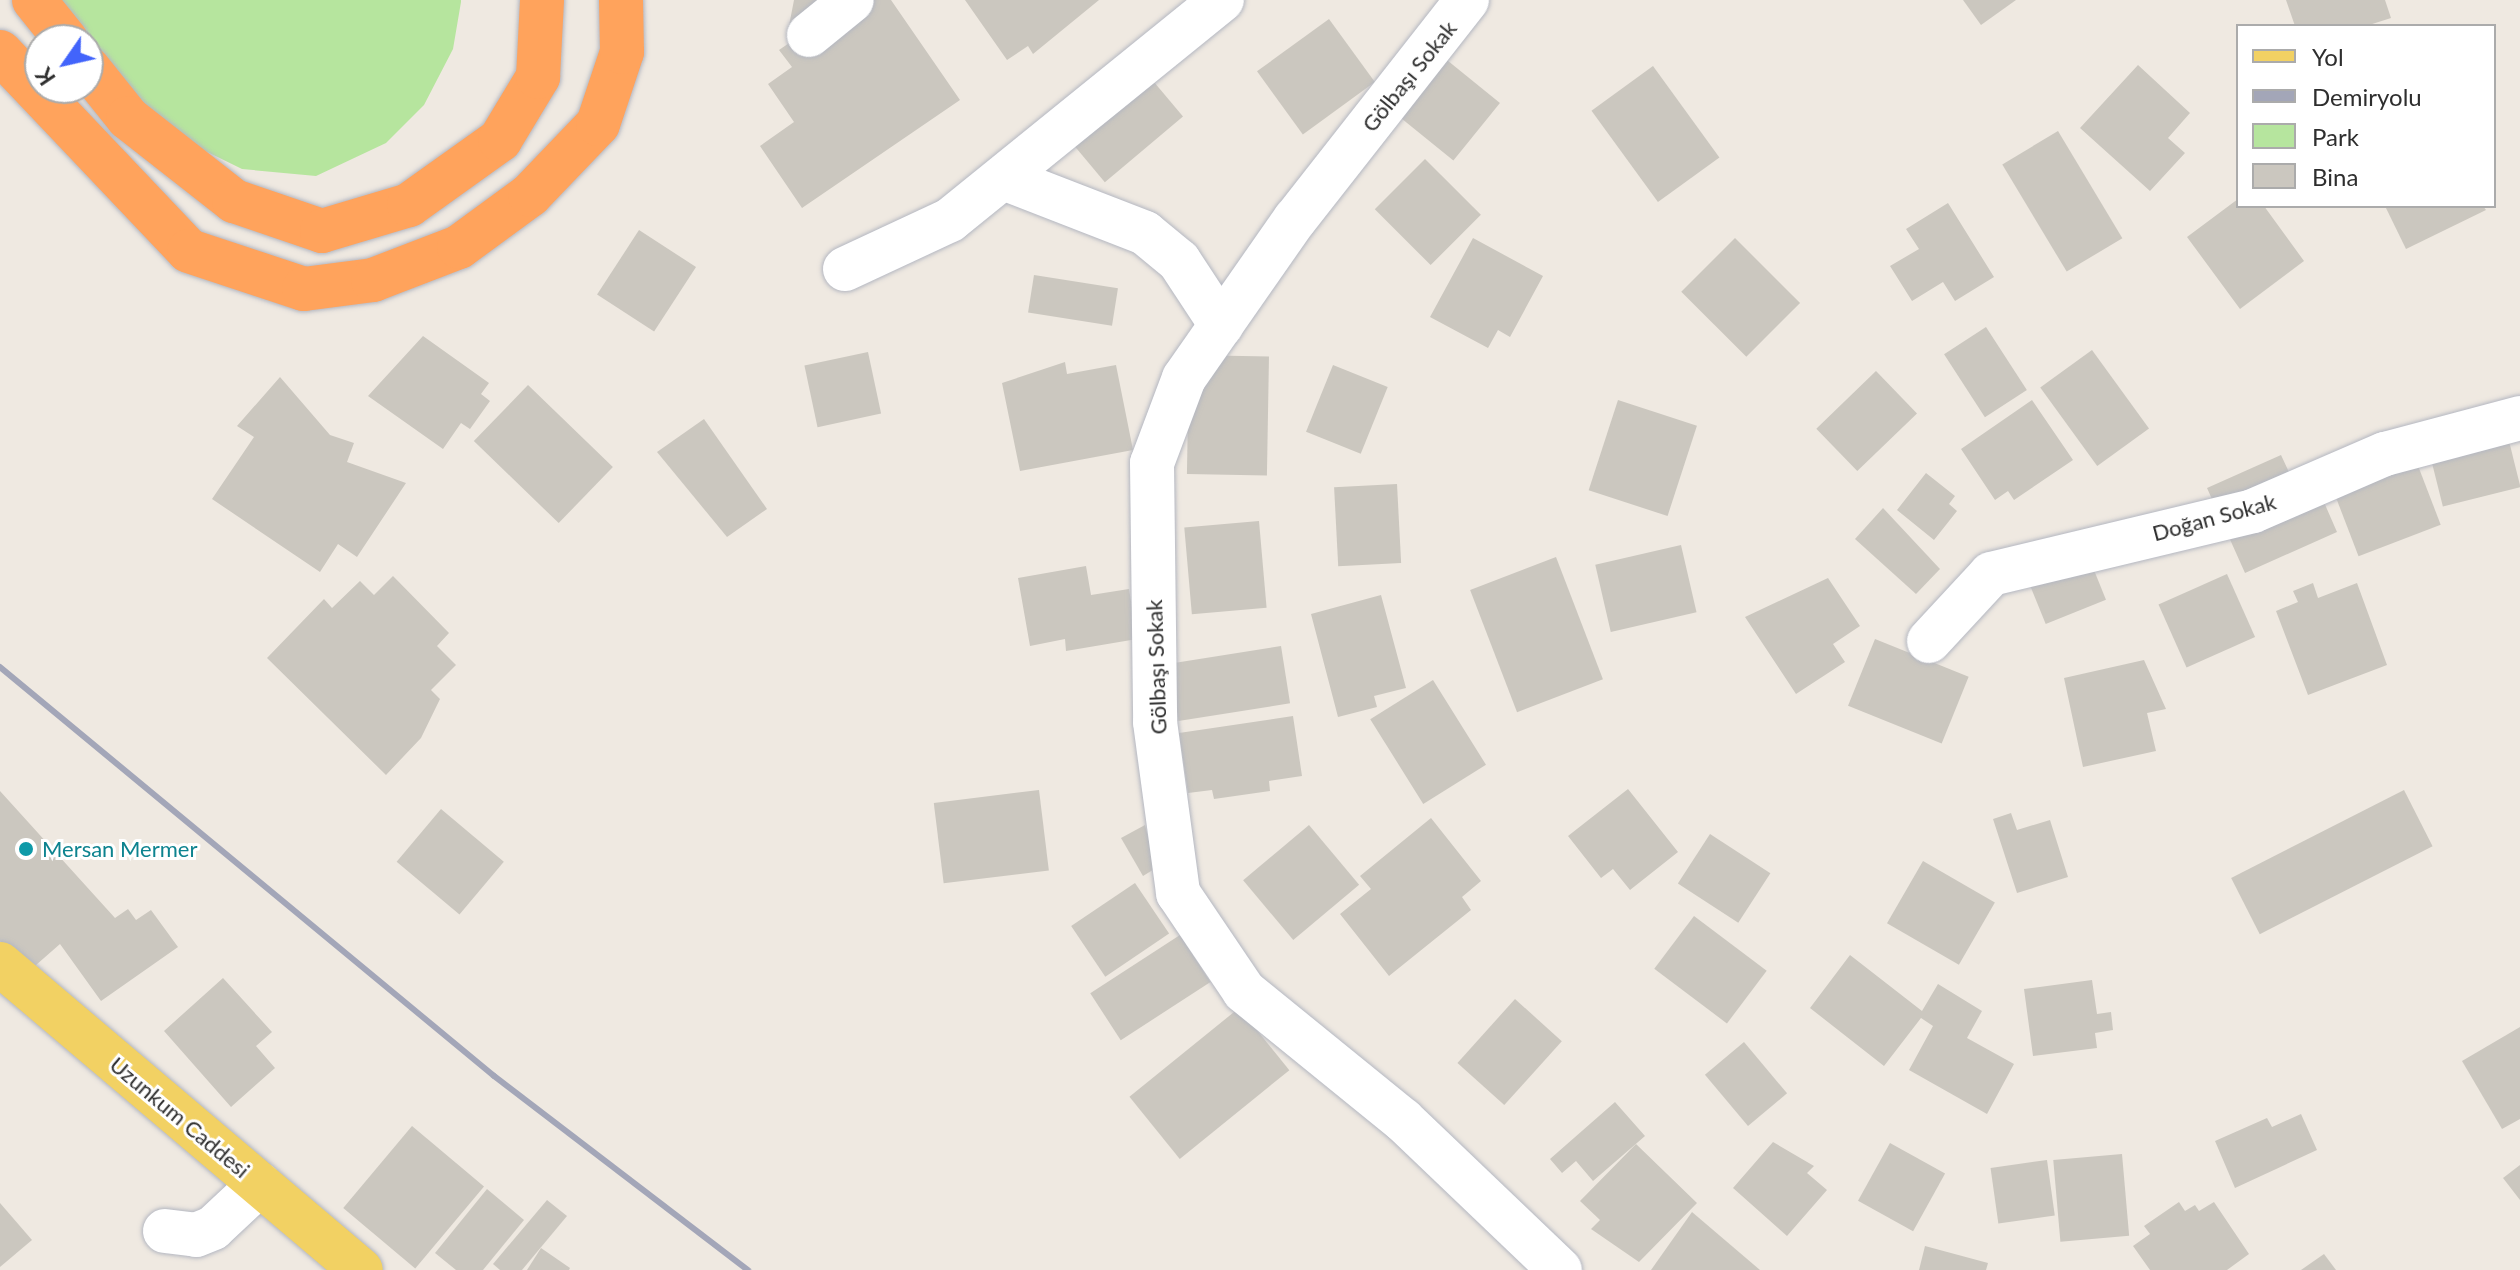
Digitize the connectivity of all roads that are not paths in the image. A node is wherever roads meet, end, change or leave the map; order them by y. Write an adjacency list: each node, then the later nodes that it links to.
1 (34, 0): 7 (highway)
2 (542, 0): 10 (highway)
3 (621, 0): 9 (highway)
4 (852, 0): 8 (street)
5 (1222, 0): 11 (street)
6 (1467, 0): 13 (street, Gölbaşı Sokak)
7 (53, 24)
8 (809, 35)
9 (0, 52)
10 (104, 88)
11 (1006, 179): 12 (street); 13 (street)
12 (845, 269)
13 (1221, 325): 20 (street, Gölbaşı Sokak)
14 (2520, 418): 15 (street, Doğan Sokak)
15 (1929, 641)
16 (0, 964): 17 (main road, Uzunkum Caddesi)
17 (260, 1184): 18 (street); 19 (main road, Uzunkum Caddesi)
18 (165, 1231)
19 (361, 1270)
20 (1560, 1270)

